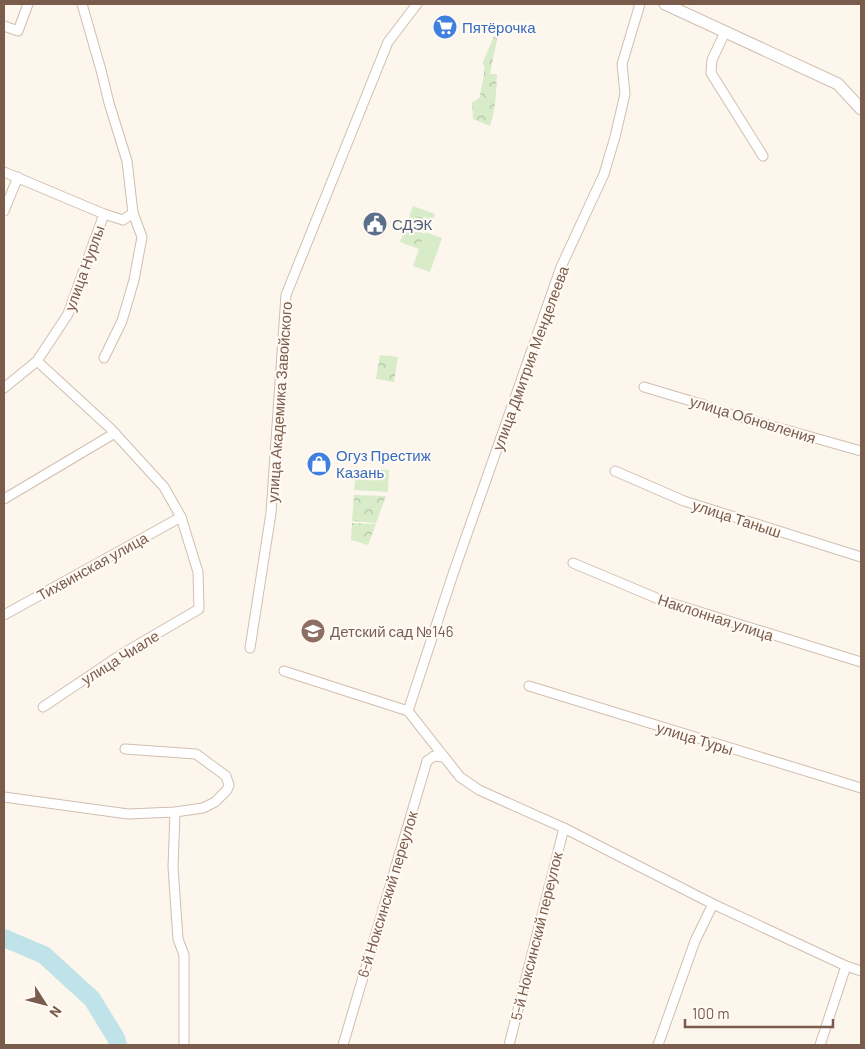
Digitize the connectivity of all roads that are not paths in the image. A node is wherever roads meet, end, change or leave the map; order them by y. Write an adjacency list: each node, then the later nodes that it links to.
1 (28, 4): 6 (street)
2 (82, 4): 13 (street)
3 (417, 4): 27 (street, улица Академика Завойского)
4 (640, 4): 32 (street, улица Дмитрия Менделеева)
5 (665, 4): 7 (street)
6 (4, 26)
7 (725, 32): 8 (street); 9 (street)
8 (861, 108)
9 (764, 156)
10 (4, 172): 11 (street)
11 (18, 177): 12 (street); 14 (street)
12 (4, 211)
13 (133, 213): 14 (street); 15 (street)
14 (104, 214): 16 (street, улица Нурлы)
15 (104, 358)
16 (37, 361): 18 (street, улица Нурлы); 19 (street)
17 (644, 387): 20 (street, улица Обновления)
18 (4, 388)
19 (115, 433): 22 (street); 23 (street)
20 (861, 451)
21 (615, 471): 24 (street, улица Таныш)
22 (4, 499)
23 (181, 517): 26 (street, Тихвинская улица); 31 (street, улица Чиале)
24 (861, 557)
25 (573, 563): 28 (street, Наклонная улица)
26 (4, 615)
27 (250, 648)
28 (861, 662)
29 (284, 671): 32 (street)
30 (529, 686): 35 (street, улица Туры)
31 (43, 707)
32 (408, 712): 34 (street)
33 (125, 749): 37 (street)
34 (444, 757): 38 (street); 43 (street, 6-й Ноксинский переулок)
35 (861, 788)
36 (4, 797): 37 (street)
37 (175, 812): 42 (street)
38 (564, 828): 39 (street); 44 (street, 5-й Ноксинский переулок)
39 (713, 904): 40 (street); 45 (street)
40 (846, 966): 41 (street); 46 (street)
41 (861, 971)
42 (184, 1045)
43 (343, 1045)
44 (509, 1045)
45 (658, 1045)
46 (820, 1045)

